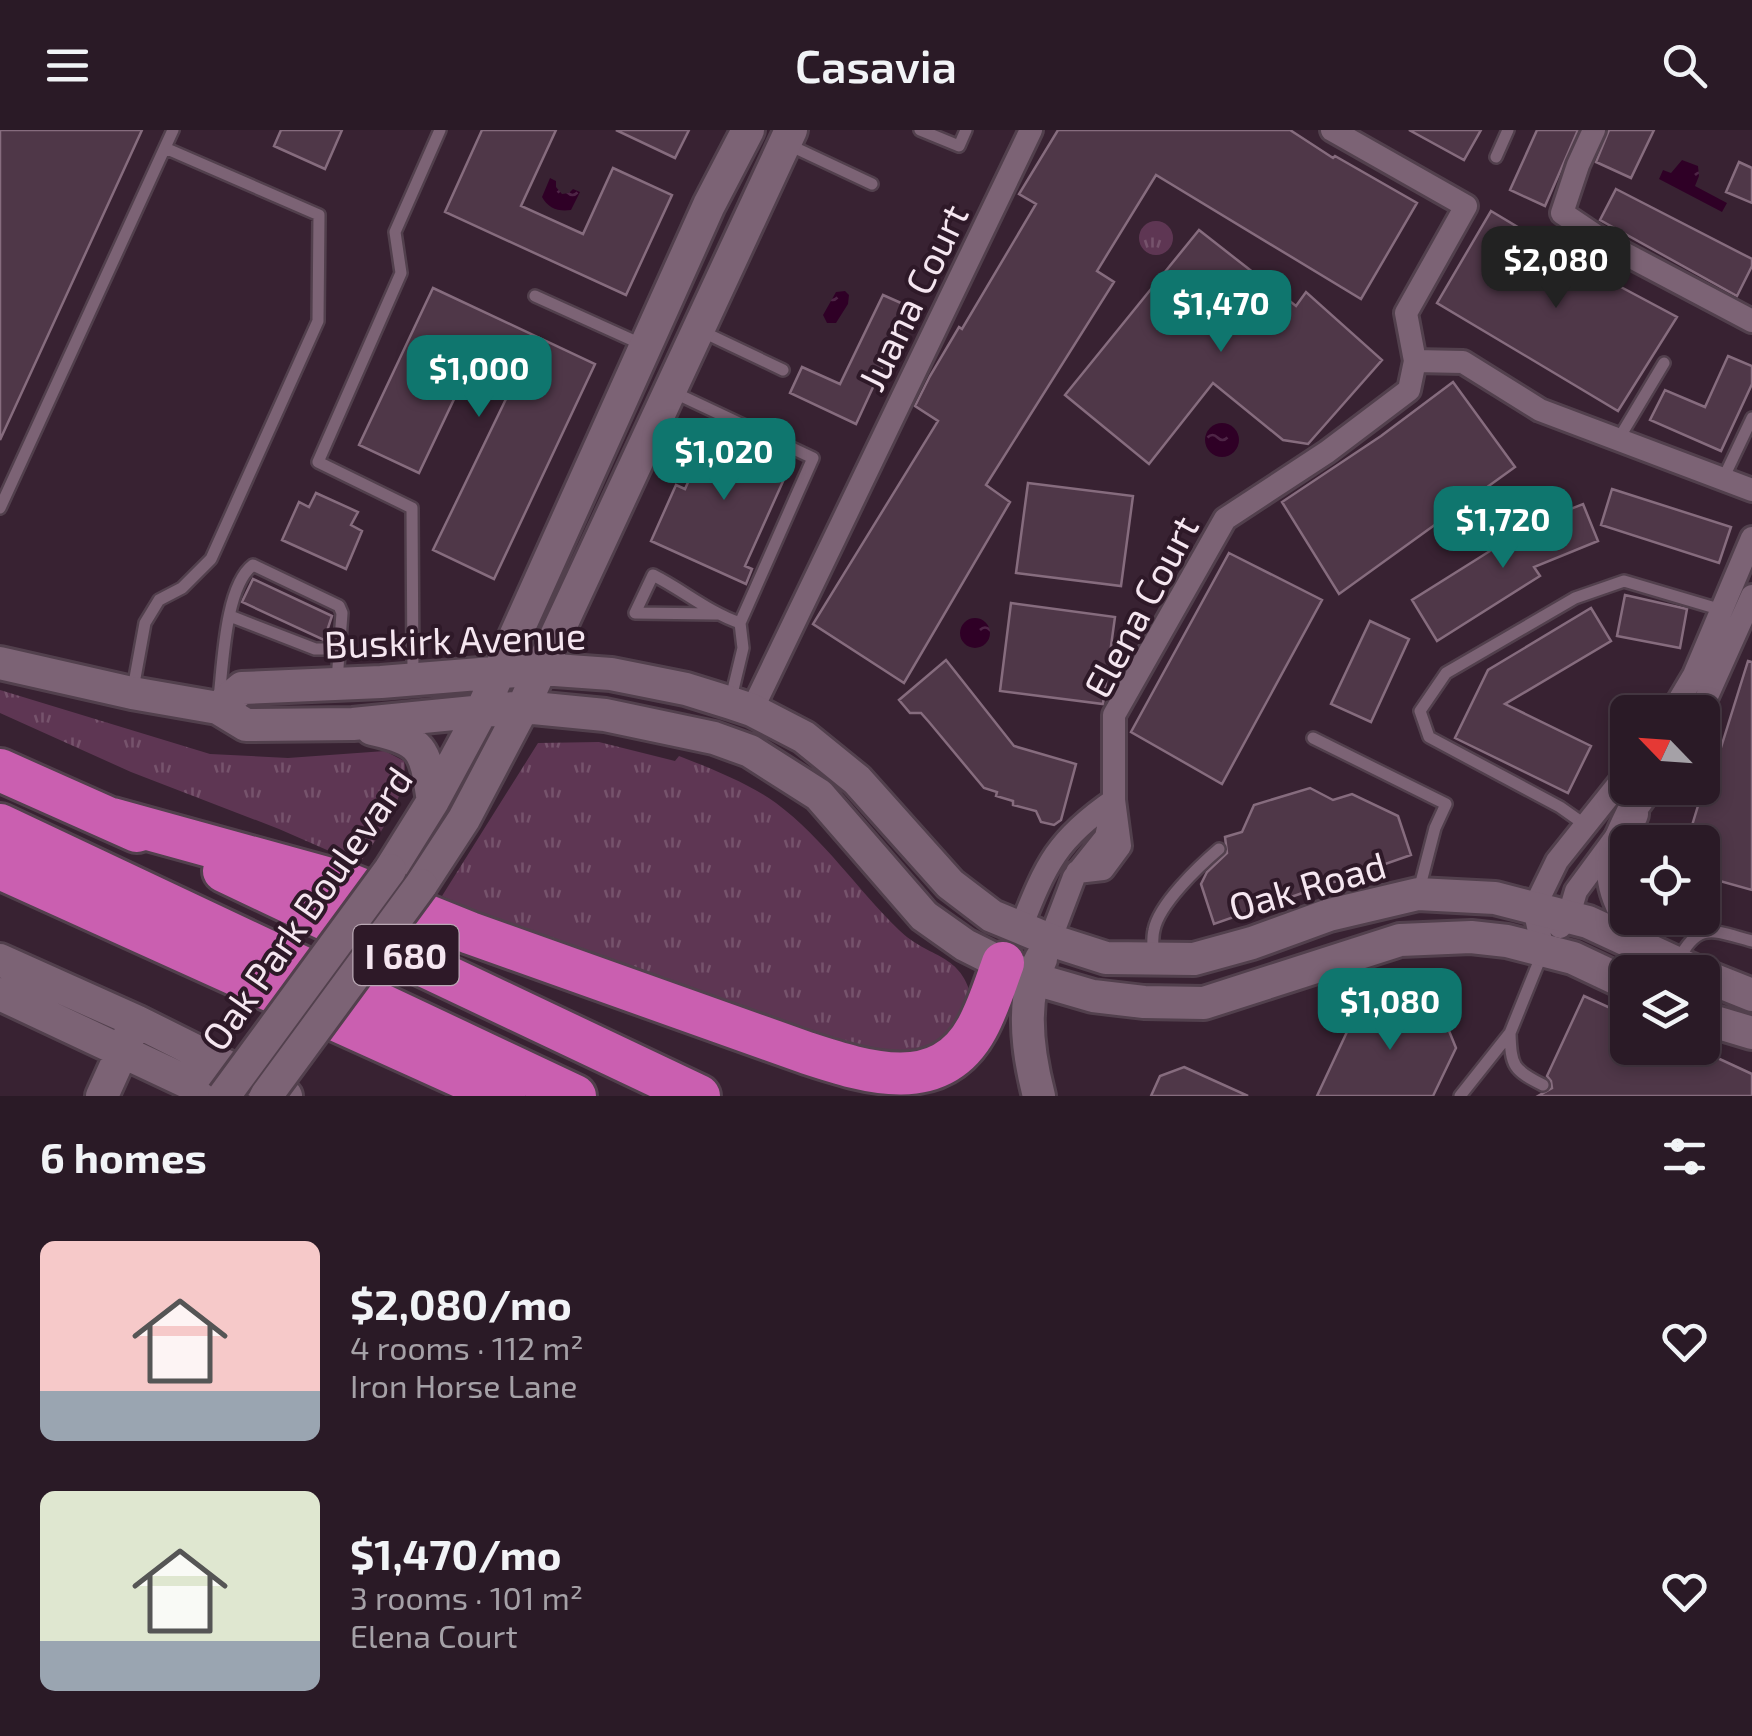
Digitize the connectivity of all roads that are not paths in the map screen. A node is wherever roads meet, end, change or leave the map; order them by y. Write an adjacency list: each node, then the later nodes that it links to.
1 (172, 130): 11 (lane)
2 (440, 130): 37 (lane)
3 (748, 130): 17 (main road, Oak Park Boulevard)
4 (920, 130): 5 (lane)
5 (966, 130)
6 (1031, 130): 42 (street, Juana Court)
7 (1332, 130): 18 (street)
8 (1508, 130): 12 (lane)
9 (1594, 130): 15 (street)
10 (788, 136): 13 (lane); 16 (main road, Oak Park Boulevard)
11 (165, 148): 26 (lane); 39 (lane)
12 (1496, 158)
13 (872, 184)
14 (535, 296): 17 (lane)
15 (1752, 322)
16 (700, 330): 20 (lane); 21 (main road, Oak Park Boulevard)
17 (646, 347): 36 (main road, Oak Park Boulevard)
18 (1415, 361): 23 (street); 51 (street, Elena Court)
19 (1664, 363): 23 (lane)
20 (783, 370)
21 (672, 391): 32 (lane); 35 (main road, Oak Park Boulevard)
22 (1752, 418): 24 (lane)
23 (1618, 440): 24 (street)
24 (1723, 479): 25 (street)
25 (1752, 490)
26 (0, 508)
27 (1752, 538): 29 (street)
28 (1752, 596): 41 (street)
29 (1723, 610): 40 (street); 55 (lane)
30 (716, 614): 30 (lane); 32 (lane)
31 (230, 616): 33 (lane); 33 (lane); 44 (lane)
32 (740, 624): 42 (lane)
33 (339, 649): 38 (lane)
34 (0, 662): 39 (main road, Buskirk Avenue)
35 (541, 668): 36 (main road, Buskirk Avenue); 42 (main road, Buskirk Avenue); 43 (main road, Oak Park Boulevard)
36 (497, 672): 37 (main road, Buskirk Avenue); 45 (main road, Oak Park Boulevard)
37 (413, 679): 38 (main road, Buskirk Avenue)
38 (336, 682): 44 (main road, Buskirk Avenue)
39 (132, 692): 44 (main road, Buskirk Avenue)
40 (1682, 695)
41 (1708, 695)
42 (741, 706): 66 (main road, Buskirk Avenue)
43 (523, 707): 45 (main road, Buskirk Avenue); 66 (main road, Buskirk Avenue); 83 (main road, Oak Park Boulevard, bridge)
44 (218, 708): 46 (main road, Buskirk Avenue)
45 (480, 712): 46 (main road, Buskirk Avenue); 50 (main road, Oak Park Boulevard)
46 (353, 724): 50 (main road)
47 (1313, 738): 60 (lane)
48 (0, 770): 54 (highway, I 680)
49 (1610, 793): 55 (street)
50 (433, 800): 82 (main road, Oak Park Boulevard, bridge)
51 (1114, 800): 66 (street, Elena Court); 66 (street)
52 (1639, 805): 53 (street)
53 (1632, 814): 57 (main road); 62 (street)
54 (112, 819): 66 (highway); 87 (highway, I 680)
55 (1584, 824): 61 (street)
56 (0, 825): 86 (highway, I 680)
57 (1627, 825)
58 (1219, 849): 70 (lane)
59 (0, 868): 85 (highway, I 680)
60 (1418, 894): 61 (main road, Oak Road); 70 (main road, Oak Road)
61 (1534, 908): 62 (main road, Oak Road); 65 (street)
62 (1568, 918): 65 (street); 67 (main road, Oak Road)
63 (1648, 935): 68 (main road)
64 (1752, 941): 69 (lane)
65 (1543, 950): 66 (main road, Oak Road); 72 (main road, Oak Road); 77 (lane)
66 (1026, 952): 70 (main road, Oak Road); 88 (main road)
67 (1658, 955)
68 (1670, 955)
69 (1684, 955)
70 (1152, 959)
71 (0, 960): 79 (main road)
72 (1610, 975)
73 (1720, 982): 75 (main road, Oak Road)
74 (0, 994): 79 (main road)
75 (1752, 995)
76 (1720, 1023): 78 (main road)
77 (1510, 1033): 80 (lane); 89 (lane)
78 (1752, 1033)
79 (129, 1035): 81 (main road); 82 (main road); 84 (main road)
80 (1543, 1085)
81 (102, 1096)
82 (221, 1096)
83 (266, 1096)
84 (286, 1096)
85 (504, 1096)
86 (575, 1096)
87 (699, 1096)
88 (1040, 1096)
89 (1460, 1096)

